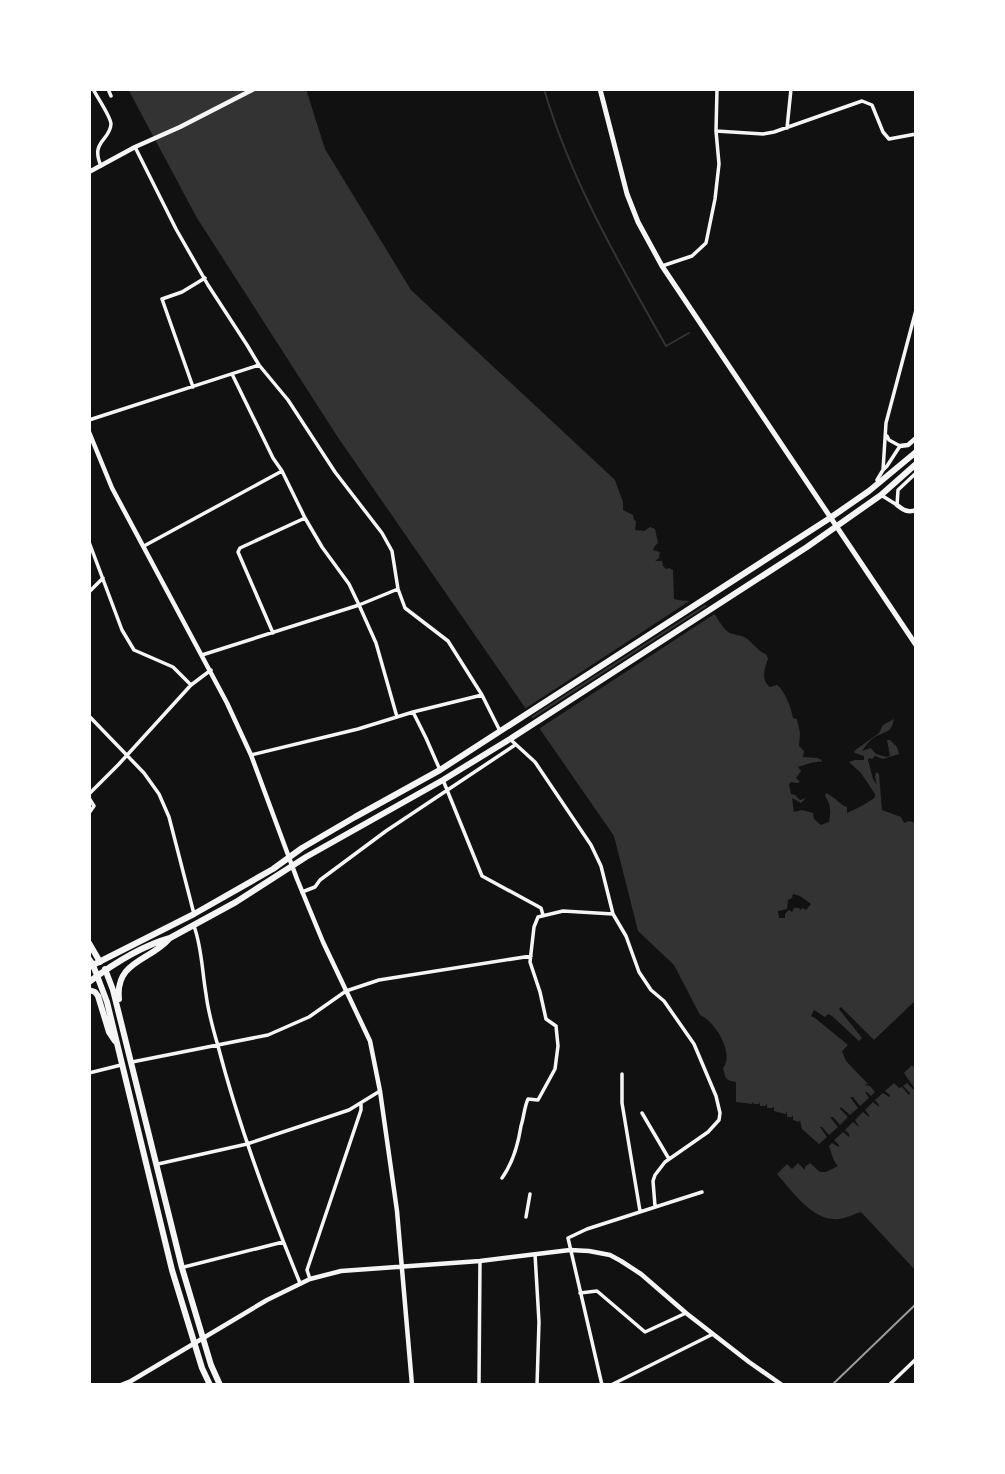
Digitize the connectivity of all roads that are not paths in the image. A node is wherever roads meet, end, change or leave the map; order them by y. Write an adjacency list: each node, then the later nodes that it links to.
1 (93, 89): 12 (street)
2 (108, 89): 7 (street)
3 (254, 89): 11 (street)
4 (600, 89): 14 (main road)
5 (717, 89): 9 (street)
6 (791, 89): 8 (street)
7 (111, 96)
8 (787, 128): 9 (street); 10 (street)
9 (716, 131): 14 (street)
10 (916, 134)
11 (135, 147): 12 (street); 15 (street)
12 (101, 166): 13 (street)
13 (89, 172)
14 (662, 266): 35 (main road)
15 (205, 278): 17 (street); 19 (street)
16 (916, 310): 22 (street)
17 (260, 365): 18 (street); 40 (street)
18 (232, 374): 19 (street); 28 (street)
19 (194, 387): 20 (street)
20 (89, 420)
21 (89, 432): 38 (street)
22 (886, 434): 24 (street); 27 (street)
23 (916, 438): 24 (street)
24 (900, 446): 27 (street)
25 (916, 452): 30 (main road)
26 (916, 464): 31 (main road)
27 (883, 470): 30 (street)
28 (282, 471): 34 (street); 38 (street)
29 (916, 473): 32 (street)
30 (869, 491): 35 (main road)
31 (881, 495): 32 (street); 36 (main road)
32 (898, 505): 33 (street)
33 (916, 510)
34 (305, 518): 42 (street); 43 (street)
35 (830, 518): 36 (main road); 52 (main road)
36 (836, 527): 44 (main road); 53 (main road)
37 (89, 542): 39 (street)
38 (144, 545): 45 (street)
39 (103, 578): 41 (street); 47 (street)
40 (398, 589): 42 (street); 48 (street)
41 (89, 592)
42 (359, 606): 43 (street); 51 (street)
43 (273, 633): 45 (street)
44 (916, 645)
45 (202, 654): 46 (street)
46 (211, 670): 47 (street); 56 (street)
47 (191, 685): 55 (street)
48 (482, 695): 49 (street); 52 (street)
49 (413, 712): 51 (street); 57 (street)
50 (89, 716): 55 (street)
51 (397, 717): 56 (street)
52 (500, 731): 57 (main road)
53 (510, 739): 54 (street); 58 (main road)
54 (515, 746): 59 (street); 66 (street)
55 (127, 755): 60 (street); 65 (street)
56 (251, 755): 62 (street)
57 (440, 770): 62 (main road)
58 (443, 780): 59 (street); 63 (main road)
59 (447, 790): 64 (street); 67 (street)
60 (89, 796): 61 (street)
61 (89, 813)
62 (289, 857): 63 (street); 65 (main road)
63 (292, 866): 64 (street); 68 (main road)
64 (302, 892): 77 (street)
65 (194, 914): 72 (main road)
66 (613, 914): 67 (street); 89 (street)
67 (543, 915): 71 (street)
68 (194, 926): 69 (main road); 80 (street)
69 (170, 938): 73 (main road); 78 (main road)
70 (89, 943): 72 (main road)
71 (531, 956): 77 (street); 91 (street)
72 (93, 963): 73 (main road); 74 (main road)
73 (106, 970): 74 (main road); 78 (main road)
74 (98, 976): 75 (main road); 79 (main road)
75 (89, 982)
76 (89, 990): 79 (main road)
77 (346, 990): 80 (street); 85 (street)
78 (125, 1037): 81 (main road)
79 (118, 1045): 82 (main road)
80 (217, 1045): 81 (street); 88 (street)
81 (132, 1062): 90 (main road)
82 (123, 1064): 83 (street); 109 (main road)
83 (89, 1073)
84 (622, 1074): 95 (street)
85 (380, 1091): 86 (street); 101 (street)
86 (361, 1104): 88 (street); 103 (street)
87 (642, 1112): 89 (street)
88 (247, 1144): 90 (street); 97 (street)
89 (669, 1159): 94 (street)
90 (157, 1164): 102 (main road)
91 (502, 1178)
92 (702, 1192): 94 (street)
93 (530, 1194): 96 (street)
94 (655, 1206): 95 (street)
95 (640, 1211): 98 (street)
96 (526, 1217)
97 (283, 1242): 102 (street); 104 (street)
98 (570, 1250): 99 (street); 105 (street); 106 (street)
99 (535, 1254): 100 (street); 117 (street)
100 (480, 1261): 101 (street); 116 (street)
101 (402, 1266): 103 (street); 115 (street)
102 (182, 1268): 108 (main road)
103 (310, 1279): 104 (street)
104 (300, 1283): 108 (street)
105 (580, 1293): 106 (street); 118 (street)
106 (686, 1313): 107 (street)
107 (713, 1334): 119 (street); 120 (street)
108 (203, 1337): 109 (street); 114 (main road)
109 (194, 1342): 111 (street); 113 (main road)
110 (916, 1359): 121 (street)
111 (130, 1383): 112 (street)
112 (121, 1385)
113 (210, 1385)
114 (220, 1385)
115 (412, 1385)
116 (479, 1385)
117 (537, 1385)
118 (602, 1385)
119 (611, 1385)
120 (782, 1385)
121 (889, 1385)

